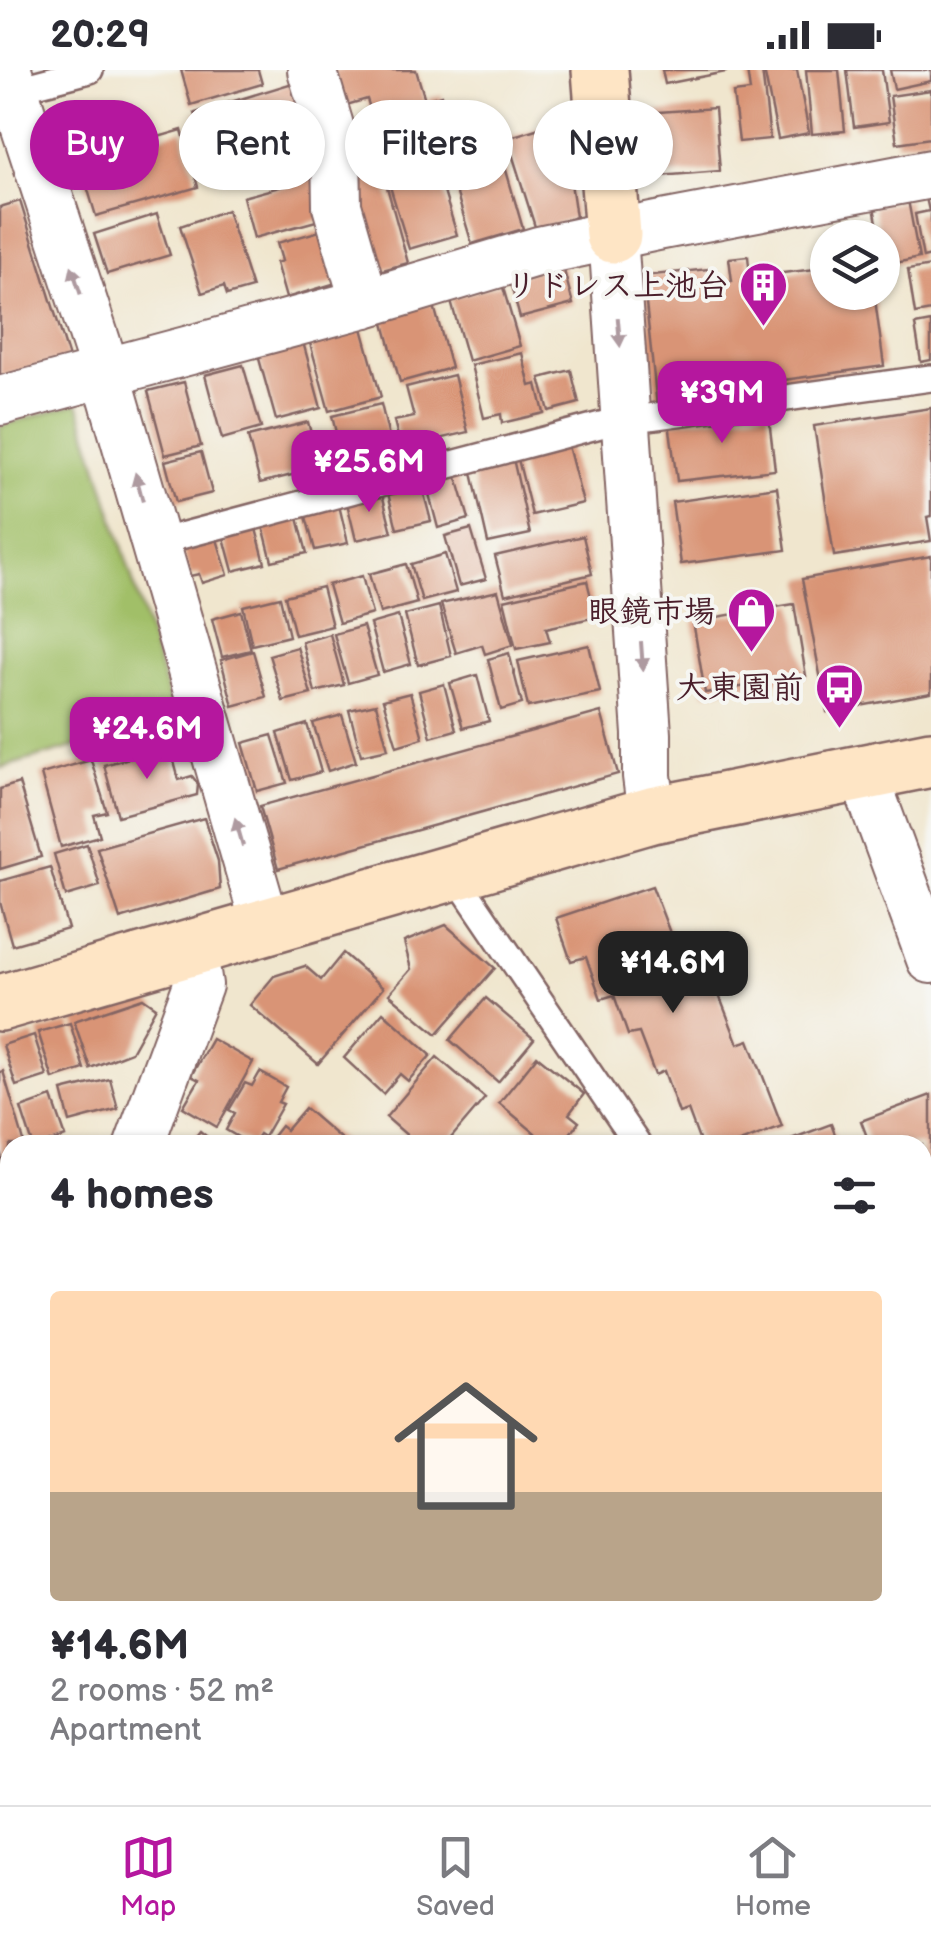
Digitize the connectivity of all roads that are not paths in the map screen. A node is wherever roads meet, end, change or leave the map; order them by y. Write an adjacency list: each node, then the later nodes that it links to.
1 (90, 70): 4 (lane)
2 (312, 70): 7 (street)
3 (600, 70): 6 (street)
4 (10, 80): 8 (street, one-way to 4)
5 (931, 174): 6 (street)
6 (613, 235): 7 (street); 11 (street, one-way to 11)
7 (365, 303): 8 (street)
8 (106, 373): 10 (street); 12 (street, one-way to 8)
9 (931, 378): 11 (lane)
10 (0, 401)
11 (627, 418): 12 (lane); 15 (street, one-way to 15)
12 (154, 543): 17 (street, one-way to 12)
13 (931, 759): 14 (street)
14 (863, 773): 15 (street); 19 (street)
15 (652, 816): 16 (street)
16 (452, 871): 17 (street); 22 (lane)
17 (266, 926): 18 (street)
18 (192, 947): 20 (street); 21 (street)
19 (931, 960)
20 (0, 1002)
21 (142, 1135)
22 (631, 1135)

